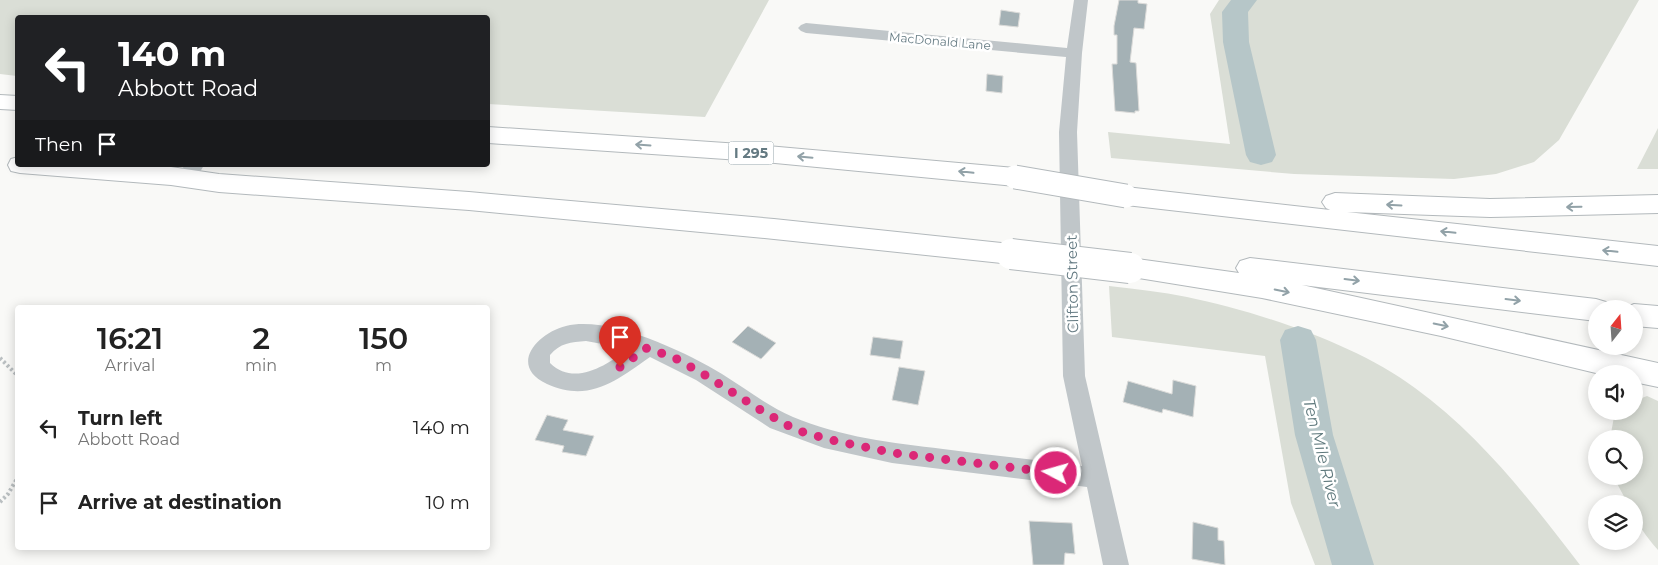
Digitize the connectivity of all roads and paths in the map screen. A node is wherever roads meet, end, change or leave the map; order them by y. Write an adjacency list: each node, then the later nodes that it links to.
1 (1081, 0): 3 (street, Clifton Street)
2 (806, 28): 3 (street, MacDonald Lane)
3 (1074, 53): 22 (street, Clifton Street)
4 (0, 102): 5 (highway)
5 (15, 103)
6 (490, 135): 11 (highway, I 295, one-way to 6, bridge)
7 (0, 164): 8 (highway)
8 (15, 165)
9 (56, 167): 10 (highway)
10 (184, 174): 14 (highway, bridge)
11 (1125, 190): 12 (highway, one-way to 11); 13 (highway, one-way to 11)
12 (1658, 204)
13 (1658, 256)
14 (1130, 261): 15 (highway, one-way to 15); 21 (highway, one-way to 21)
15 (1588, 309)
16 (1643, 316): 17 (highway)
17 (1658, 318)
18 (647, 348): 22 (street)
19 (0, 358): 20 (path)
20 (15, 372)
21 (1658, 375)
22 (1096, 478): 25 (street, Clifton Street)
23 (15, 482): 24 (path)
24 (0, 502)
25 (1116, 565)

